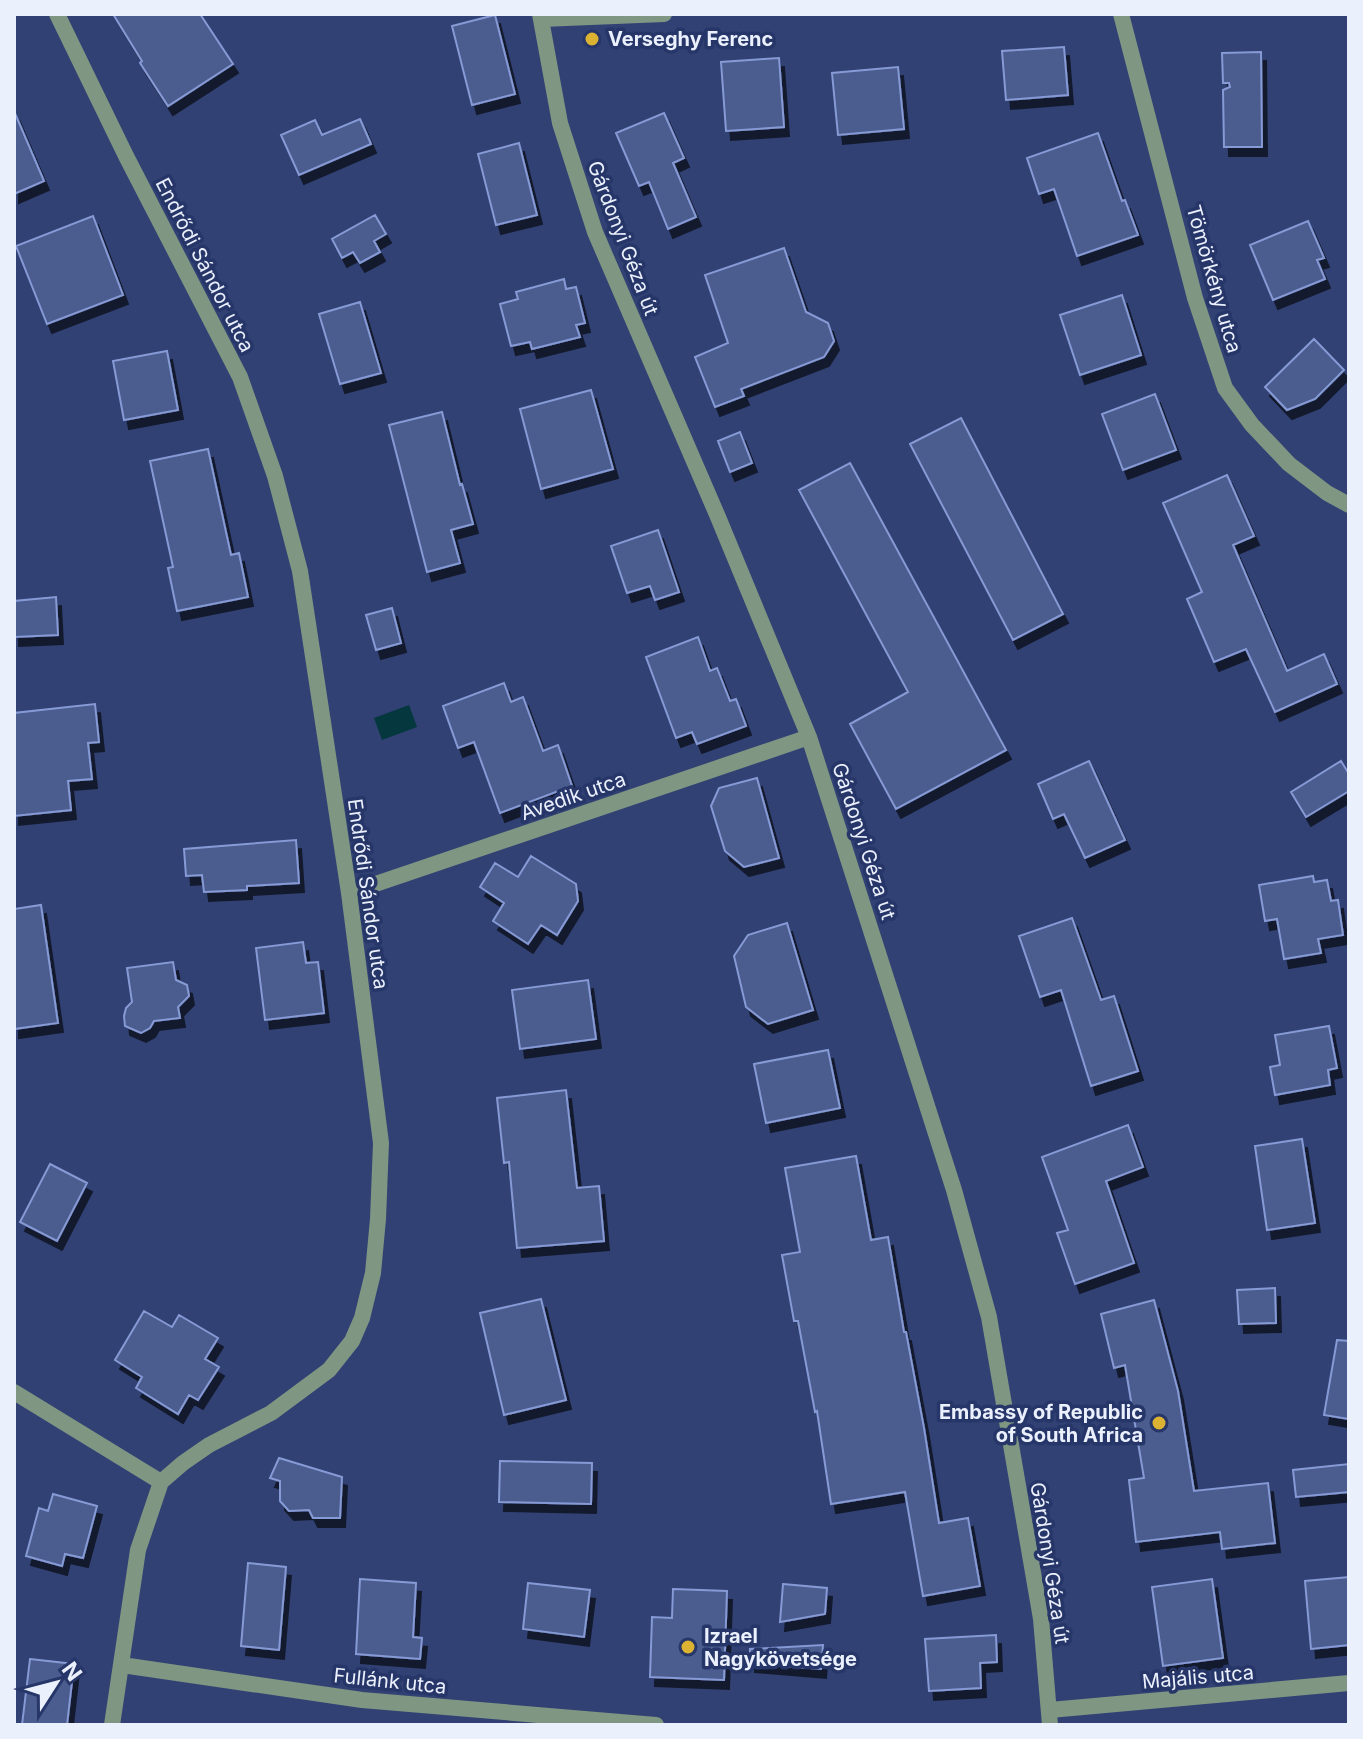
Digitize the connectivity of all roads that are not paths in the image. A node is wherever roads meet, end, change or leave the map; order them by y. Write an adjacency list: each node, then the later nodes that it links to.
1 (57, 14): 7 (street, Endrődi Sándor utca)
2 (664, 14): 4 (street)
3 (1121, 14): 5 (street, Tömörkény utca)
4 (541, 16): 6 (street, Gárdonyi Géza út)
5 (1349, 505)
6 (809, 737): 7 (street, Avedik utca); 12 (street, Gárdonyi Géza út)
7 (349, 893): 9 (street, Endrődi Sándor utca)
8 (14, 1392): 9 (street)
9 (161, 1482): 10 (street)
10 (122, 1665): 13 (street); 14 (street, Fullánk utca)
11 (1349, 1683): 12 (street, Majális utca)
12 (1050, 1717)
13 (112, 1725)
14 (656, 1725)

